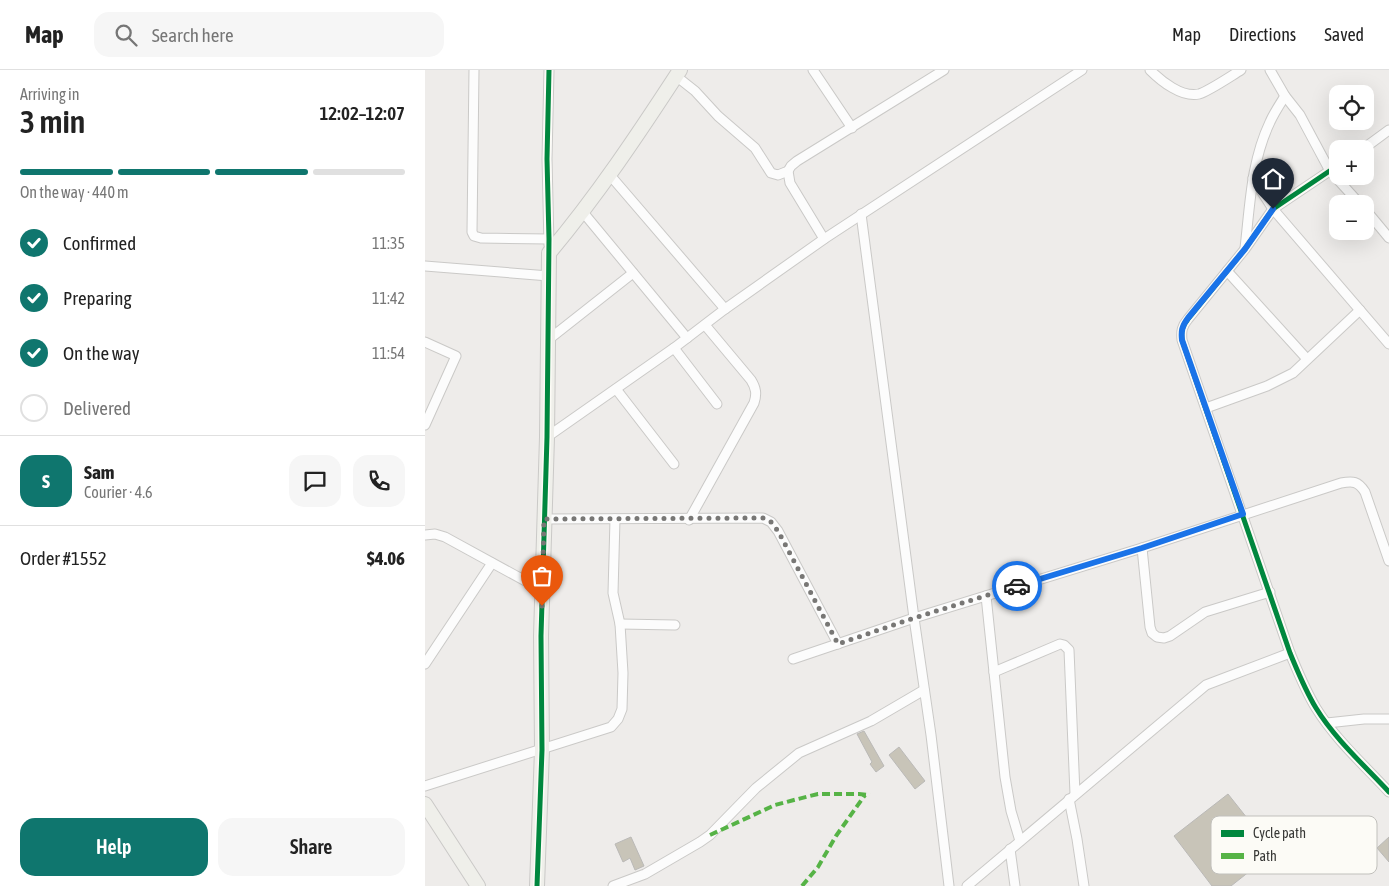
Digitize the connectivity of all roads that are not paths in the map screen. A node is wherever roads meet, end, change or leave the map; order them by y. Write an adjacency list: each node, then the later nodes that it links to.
1 (474, 70): 25 (street)
2 (549, 70): 25 (street)
3 (813, 70): 11 (street)
4 (943, 70): 11 (street)
5 (1082, 70): 21 (street)
6 (1150, 70): 7 (street)
7 (1241, 70)
8 (1271, 70): 10 (street)
9 (678, 73): 15 (street); 17 (street)
10 (1285, 96): 14 (street); 18 (street)
11 (852, 128): 15 (street)
12 (1387, 136): 13 (street)
13 (1374, 143)
14 (1329, 160)
15 (788, 171): 24 (street)
16 (1329, 171): 19 (street)
17 (609, 174): 20 (street); 31 (street)
18 (1253, 178): 19 (street); 26 (street)
19 (1273, 209): 26 (street); 32 (street)
20 (582, 211): 25 (street); 29 (street)
21 (861, 214): 24 (street); 57 (street)
22 (1374, 220): 23 (street)
23 (1389, 238)
24 (824, 239): 31 (street)
25 (549, 246): 30 (street)
26 (1245, 249): 28 (street)
27 (425, 266): 30 (street)
28 (1227, 271): 39 (street); 42 (street)
29 (633, 273): 34 (street); 35 (street)
30 (549, 276): 35 (street)
31 (725, 309): 33 (street)
32 (1360, 310): 37 (street); 39 (street)
33 (705, 325): 34 (street); 49 (street)
34 (687, 338): 38 (street)
35 (548, 340): 44 (street)
36 (425, 342): 43 (street)
37 (1389, 344)
38 (675, 348): 40 (street); 41 (street)
39 (1307, 359): 42 (street)
40 (616, 389): 44 (street); 45 (street)
41 (717, 404)
42 (1206, 408): 46 (street)
43 (425, 426)
44 (547, 437): 47 (street)
45 (674, 464)
46 (1243, 514): 51 (street); 52 (street); 55 (street)
47 (544, 519): 48 (street); 54 (street)
48 (615, 519): 49 (street); 58 (street)
49 (689, 520): 60 (street)
50 (425, 535): 53 (street)
51 (1142, 548): 55 (street); 56 (street)
52 (1389, 561)
53 (492, 563): 54 (street); 63 (street)
54 (542, 590): 68 (street)
55 (1270, 592): 61 (street)
56 (985, 596): 57 (street); 64 (street)
57 (914, 618): 60 (street); 65 (street)
58 (621, 624): 59 (street); 68 (street)
59 (675, 624)
60 (838, 644): 62 (street)
61 (1290, 652): 67 (street); 71 (street)
62 (793, 659)
63 (425, 664)
64 (994, 672): 71 (street); 73 (street)
65 (924, 690): 77 (street); 78 (street)
66 (1389, 719): 67 (street)
67 (1327, 723): 70 (street)
68 (542, 750): 69 (street); 76 (street)
69 (425, 786)
70 (1389, 792)
71 (1072, 797): 73 (street); 81 (street)
72 (425, 804): 75 (street)
73 (1020, 841): 74 (street)
74 (1010, 849): 79 (street); 80 (street)
75 (478, 886)
76 (537, 886)
77 (613, 886)
78 (949, 886)
79 (967, 886)
80 (1015, 886)
81 (1083, 886)

